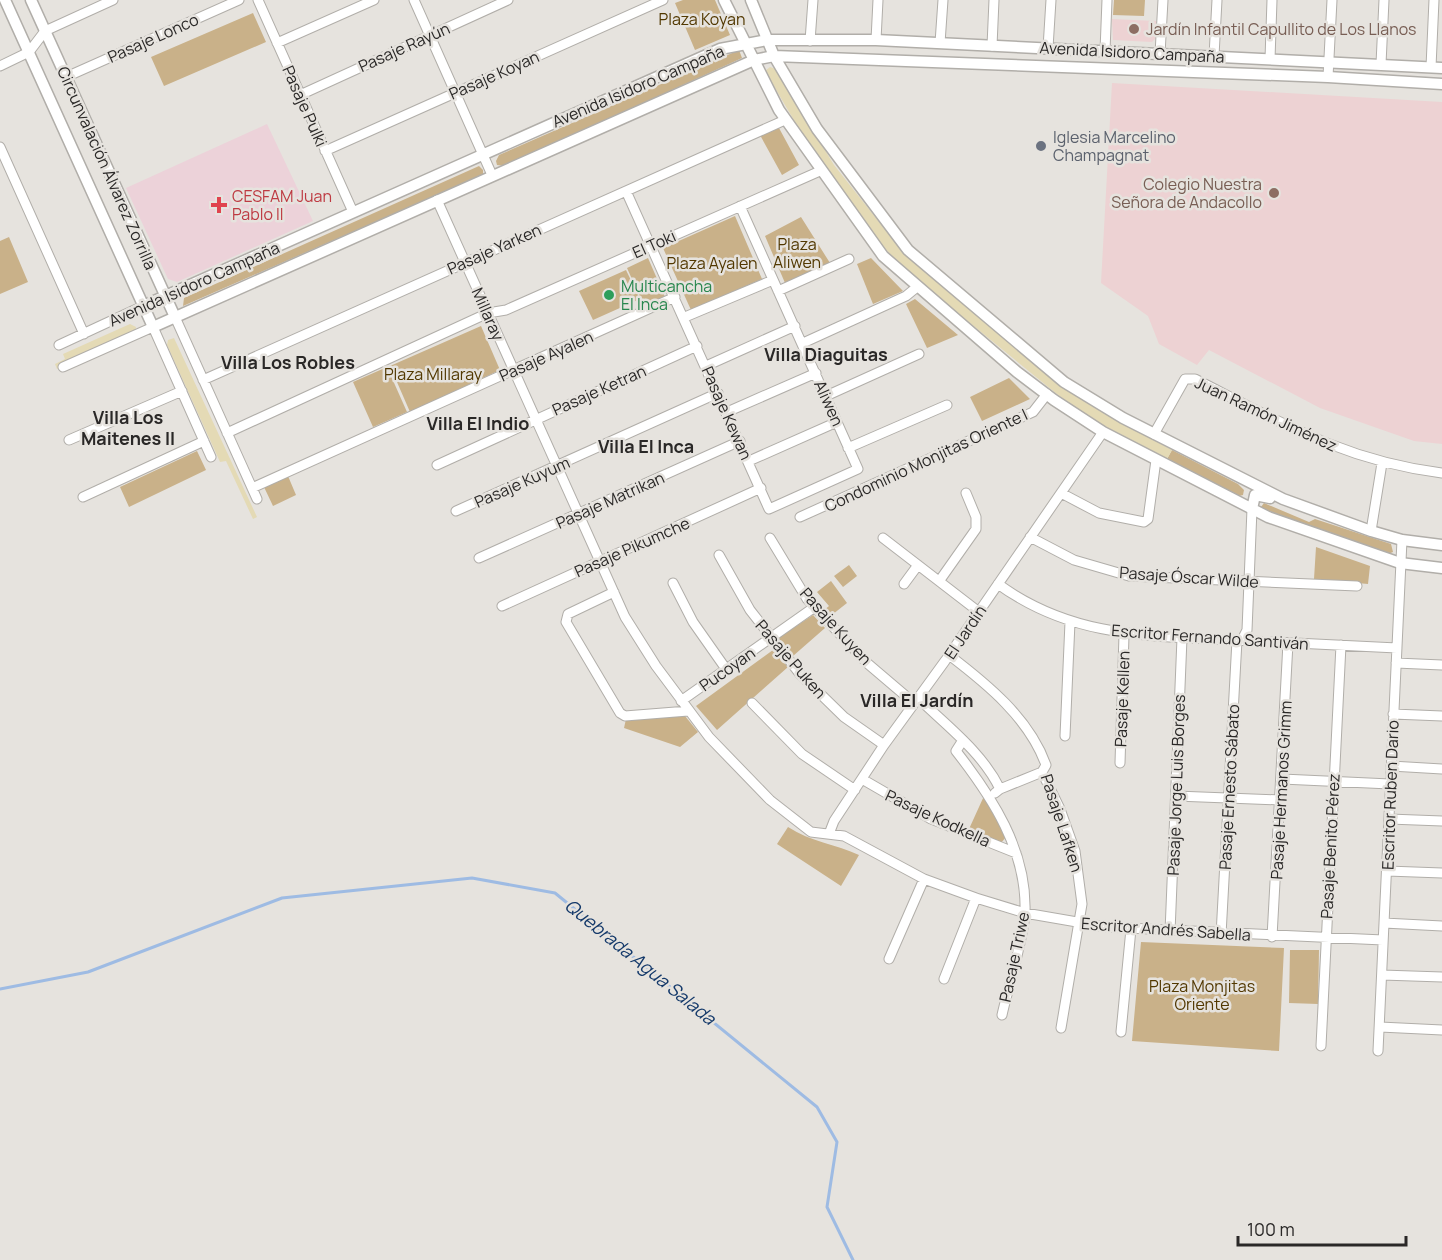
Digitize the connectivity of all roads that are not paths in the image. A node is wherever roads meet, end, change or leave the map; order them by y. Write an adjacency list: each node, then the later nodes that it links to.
1 (5, 0): 35 (street, Circunvalación Álvarez Zorrilla)
2 (31, 0): 24 (street, Circunvalación Álvarez Zorrilla)
3 (113, 0): 24 (street)
4 (239, 0): 45 (street, Pasaje Lonco)
5 (258, 0): 31 (street, Pasaje Pulki)
6 (374, 0): 31 (street)
7 (414, 0): 25 (street)
8 (508, 0): 25 (street, Pasaje Rayún)
9 (663, 0): 48 (street, Pasaje Koyan)
10 (724, 0): 29 (street)
11 (813, 0): 28 (street)
12 (878, 0): 27 (street)
13 (943, 0): 30 (street)
14 (994, 0): 32 (street)
15 (1051, 0): 33 (street)
16 (1107, 0): 34 (street)
17 (1163, 0): 36 (street)
18 (1217, 0): 38 (street)
19 (1272, 0): 39 (street)
20 (1332, 0): 41 (street)
21 (1384, 0): 42 (street)
22 (1434, 0): 44 (street)
23 (754, 2): 26 (street)
24 (45, 31): 35 (street); 45 (street, Circunvalación Álvarez Zorrilla)
25 (431, 35): 48 (street); 49 (street, Pasaje Rayún)
26 (767, 40): 28 (street, Avenida Isidoro Campaña); 29 (street, Avenida Isidoro Campaña); 37 (street)
27 (876, 40): 28 (street, Avenida Isidoro Campaña); 30 (street, Avenida Isidoro Campaña)
28 (810, 41)
29 (745, 43): 40 (street); 53 (street, Avenida Isidoro Campaña)
30 (940, 43): 32 (street, Avenida Isidoro Campaña)
31 (277, 44): 49 (street, Pasaje Pulki)
32 (992, 46): 33 (street, Avenida Isidoro Campaña)
33 (1048, 48): 34 (street, Avenida Isidoro Campaña)
34 (1105, 51): 36 (street, Avenida Isidoro Campaña)
35 (29, 52): 43 (street); 68 (street, Circunvalación Álvarez Zorrilla)
36 (1160, 54): 38 (street, Avenida Isidoro Campaña)
37 (774, 56): 40 (street, Avenida Isidoro Campaña); 46 (street, Avenida Isidoro Campaña); 94 (street)
38 (1214, 56): 39 (street, Avenida Isidoro Campaña)
39 (1269, 59): 41 (street, Avenida Isidoro Campaña)
40 (753, 60): 50 (street); 55 (street, Avenida Isidoro Campaña)
41 (1329, 62): 42 (street, Avenida Isidoro Campaña); 46 (street)
42 (1381, 64): 44 (street, Avenida Isidoro Campaña)
43 (0, 66)
44 (1436, 68)
45 (66, 77): 66 (street, Circunvalación Álvarez Zorrilla)
46 (1328, 77): 47 (street, Avenida Isidoro Campaña)
47 (1442, 84)
48 (457, 92): 52 (street, Pasaje Koyan); 53 (street)
49 (300, 95): 52 (street, Pasaje Pulki)
50 (785, 120): 54 (street); 56 (street, Pasaje Yarken)
51 (0, 147): 74 (street)
52 (325, 151): 59 (street, Pasaje Pulki)
53 (483, 154): 55 (street); 59 (street, Avenida Isidoro Campaña)
54 (820, 171): 58 (street, El Toki); 64 (street)
55 (492, 175): 57 (street, Avenida Isidoro Campaña)
56 (626, 191): 60 (street); 62 (street, Pasaje Yarken)
57 (437, 200): 62 (street, Millaray); 70 (street, Avenida Isidoro Campaña)
58 (740, 206): 60 (street, El Toki); 63 (street, Aliwen)
59 (353, 212): 66 (street, Avenida Isidoro Campaña)
60 (652, 245): 67 (street, Pasaje Kewan); 69 (street, El Toki)
61 (849, 259): 65 (street)
62 (465, 262): 69 (street, Millaray); 83 (street, Pasaje Yarken)
63 (773, 280): 65 (street, Aliwen); 71 (street)
64 (917, 287): 75 (street); 86 (street)
65 (778, 291): 72 (street, Aliwen)
66 (165, 296): 68 (street, Avenida Isidoro Campaña); 70 (street, Circunvalación Álvarez Zorrilla)
67 (675, 297): 71 (street, Pasaje Kewan); 81 (street, Pasaje Ayalen)
68 (143, 306): 73 (street, Circunvalación Álvarez Zorrilla); 74 (street, Avenida Isidoro Campaña)
69 (488, 313): 81 (street, Millaray); 93 (street, El Toki)
70 (175, 317): 73 (street, Avenida Isidoro Campaña); 83 (street, Circunvalación Álvarez Zorrilla)
71 (684, 317): 77 (street, Pasaje Kewan)
72 (795, 326): 75 (street, Aliwen); 79 (street)
73 (153, 327): 80 (street, Avenida Isidoro Campaña); 84 (street, Circunvalación Álvarez Zorrilla)
74 (84, 334): 76 (street, Avenida Isidoro Campaña)
75 (802, 343): 82 (street, Aliwen)
76 (59, 345)
77 (697, 346): 79 (street, Pasaje Kewan); 90 (street, Pasaje Ketran)
78 (919, 354): 87 (street)
79 (706, 366): 85 (street, Pasaje Kewan)
80 (63, 367)
81 (514, 371): 90 (street, Millaray); 106 (street, Pasaje Ayalen)
82 (816, 373): 87 (street, Aliwen); 89 (street)
83 (203, 380): 93 (street, Circunvalación Álvarez Zorrilla)
84 (182, 391): 95 (street); 96 (street, Circunvalación Álvarez Zorrilla)
85 (718, 393): 89 (street, Pasaje Kewan); 104 (street, Pasaje Kuyum)
86 (1047, 394): 92 (street); 117 (street, Condominio Monjitas Oriente I)
87 (826, 396): 91 (street, Aliwen)
88 (947, 405): 98 (street)
89 (727, 412): 97 (street, Pasaje Kewan)
90 (535, 418): 103 (street, Pasaje Ketran); 104 (street, Millaray)
91 (837, 422): 98 (street, Aliwen); 101 (street)
92 (1103, 432): 100 (street); 109 (street, El Jardín)
93 (226, 433): 106 (street, Circunvalación Álvarez Zorrilla)
94 (1154, 434): 102 (street, Juan Ramón Jiménez); 111 (street)
95 (69, 440)
96 (204, 441): 99 (street, Circunvalación Álvarez Zorrilla); 110 (street)
97 (740, 441): 101 (street, Pasaje Kewan); 116 (street, Pasaje Matrikan)
98 (848, 448): 113 (street, Aliwen)
99 (211, 457)
100 (1156, 460): 109 (street); 114 (street)
101 (749, 461): 107 (street, Pasaje Kewan)
102 (1382, 463): 105 (street, Juan Ramón Jiménez); 118 (street)
103 (437, 465)
104 (557, 466): 115 (street, Pasaje Kuyum); 116 (street, Millaray)
105 (1442, 473)
106 (252, 488): 112 (street, Circunvalación Álvarez Zorrilla)
107 (761, 488): 113 (street, Pasaje Kewan); 126 (street, Pasaje Pikumche)
108 (966, 493): 130 (street)
109 (1061, 493): 119 (street, El Jardín)
110 (83, 497)
111 (1283, 499): 114 (street); 118 (street)
112 (257, 500)
113 (769, 509)
114 (1252, 509): 127 (street); 131 (street, Pasaje Ernesto Sábato)
115 (456, 511)
116 (578, 514): 125 (street, Pasaje Matrikan); 126 (street, Millaray)
117 (800, 517)
118 (1371, 531): 122 (street)
119 (1030, 537): 131 (street, Pasaje Óscar Wilde); 134 (street, El Jardín)
120 (770, 538): 138 (street, Pasaje Kuyen)
121 (883, 538): 128 (street)
122 (1402, 540): 123 (street); 127 (street, Escritor Ruben Dario)
123 (1442, 545)
124 (719, 555): 142 (street, Pasaje Puken)
125 (479, 558)
126 (599, 561): 136 (street, Millaray); 137 (street, Pasaje Pikumche)
127 (1400, 563): 129 (street); 147 (street, Escritor Ruben Dario)
128 (918, 565): 130 (street); 133 (street)
129 (1442, 568)
130 (940, 580): 139 (street)
131 (1249, 581): 135 (street, Pasaje Óscar Wilde); 144 (street, Pasaje Ernesto Sábato)
132 (673, 583): 151 (street)
133 (904, 584)
134 (998, 584): 139 (street, El Jardín); 140 (street, Escritor Fernando Santiván)
135 (1357, 586)
136 (614, 592): 152 (street, Escritor Andrés Sabella); 155 (street)
137 (502, 606)
138 (816, 606): 142 (street, Pucoyan); 153 (street, Pasaje Kuyen)
139 (979, 612): 148 (street, El Jardín)
140 (1070, 622): 141 (street, Escritor Fernando Santiván); 158 (street)
141 (1124, 635): 143 (street, Escritor Fernando Santiván); 161 (street, Pasaje Kellen)
142 (773, 637): 151 (street, Pucoyan); 160 (street, Pasaje Puken)
143 (1182, 638): 144 (street, Escritor Fernando Santiván); 171 (street, Pasaje Jorge Luis Borges)
144 (1240, 640): 145 (street, Escritor Fernando Santiván); 172 (street, Pasaje Ernesto Sábato)
145 (1288, 642): 146 (street, Escritor Fernando Santiván); 166 (street, Pasaje Hermanos Grimm)
146 (1341, 645): 147 (street, Escritor Fernando Santiván); 167 (street, Pasaje Benito Pérez)
147 (1396, 648): 149 (street, Escritor Ruben Dario)
148 (949, 655): 153 (street, El Jardín); 164 (street, Pasaje Lafken)
149 (1396, 663): 150 (street); 156 (street, Escritor Ruben Dario)
150 (1442, 665)
151 (726, 669): 152 (street, Pucoyan)
152 (681, 701): 155 (street, Escritor Andrés Sabella)
153 (916, 701): 159 (street, Pasaje Kuyen); 160 (street, El Jardín)
154 (752, 703): 170 (street)
155 (688, 711): 177 (street, Escritor Andrés Sabella)
156 (1393, 714): 157 (street); 162 (street, Escritor Ruben Dario)
157 (1442, 716)
158 (1065, 736)
159 (963, 740): 169 (street, Pasaje Kuyen); 173 (street, Pasaje Triwe)
160 (884, 745): 165 (street, El Jardín)
161 (1120, 763)
162 (1391, 766): 163 (street); 168 (street, Escritor Ruben Dario)
163 (1442, 769)
164 (1042, 772): 169 (street); 184 (street, Pasaje Lafken)
165 (862, 779): 170 (street, El Jardín); 178 (street, Pasaje Kodkella)
166 (1282, 779): 167 (street); 174 (street, Pasaje Hermanos Grimm)
167 (1334, 782): 168 (street); 191 (street, Pasaje Benito Pérez)
168 (1390, 784): 175 (street, Escritor Ruben Dario)
169 (1000, 789): 173 (street)
170 (855, 790): 177 (street, El Jardín)
171 (1176, 796): 172 (street); 188 (street, Pasaje Jorge Luis Borges)
172 (1228, 797): 174 (street); 189 (street, Pasaje Ernesto Sábato)
173 (991, 798): 178 (street, Pasaje Triwe)
174 (1281, 800): 190 (street, Pasaje Hermanos Grimm)
175 (1389, 819): 176 (street); 179 (street, Escritor Ruben Dario)
176 (1442, 821)
177 (829, 834): 181 (street, Escritor Andrés Sabella)
178 (1016, 853): 183 (street, Pasaje Triwe)
179 (1387, 871): 180 (street); 185 (street, Escritor Ruben Dario)
180 (1442, 873)
181 (924, 879): 182 (street, Escritor Andrés Sabella); 193 (street)
182 (976, 898): 183 (street, Escritor Andrés Sabella); 196 (street)
183 (1025, 913): 184 (street, Escritor Andrés Sabella); 197 (street, Pasaje Triwe)
184 (1080, 923): 187 (street, Escritor Andrés Sabella); 199 (street, Pasaje Lafken)
185 (1384, 923): 186 (street); 192 (street, Escritor Ruben Dario)
186 (1442, 926)
187 (1131, 929): 188 (street, Escritor Andrés Sabella); 201 (street)
188 (1170, 932): 189 (street, Escritor Andrés Sabella)
189 (1221, 934): 190 (street, Escritor Andrés Sabella)
190 (1272, 937): 191 (street, Escritor Andrés Sabella)
191 (1325, 939): 192 (street, Escritor Andrés Sabella); 202 (street, Pasaje Benito Pérez)
192 (1383, 940): 194 (street, Escritor Ruben Dario)
193 (889, 959)
194 (1382, 975): 195 (street); 198 (street, Escritor Ruben Dario)
195 (1442, 977)
196 (944, 979)
197 (1002, 1014)
198 (1380, 1027): 200 (street); 203 (street, Escritor Ruben Dario)
199 (1061, 1028)
200 (1442, 1030)
201 (1120, 1032)
202 (1321, 1046)
203 (1378, 1051)

